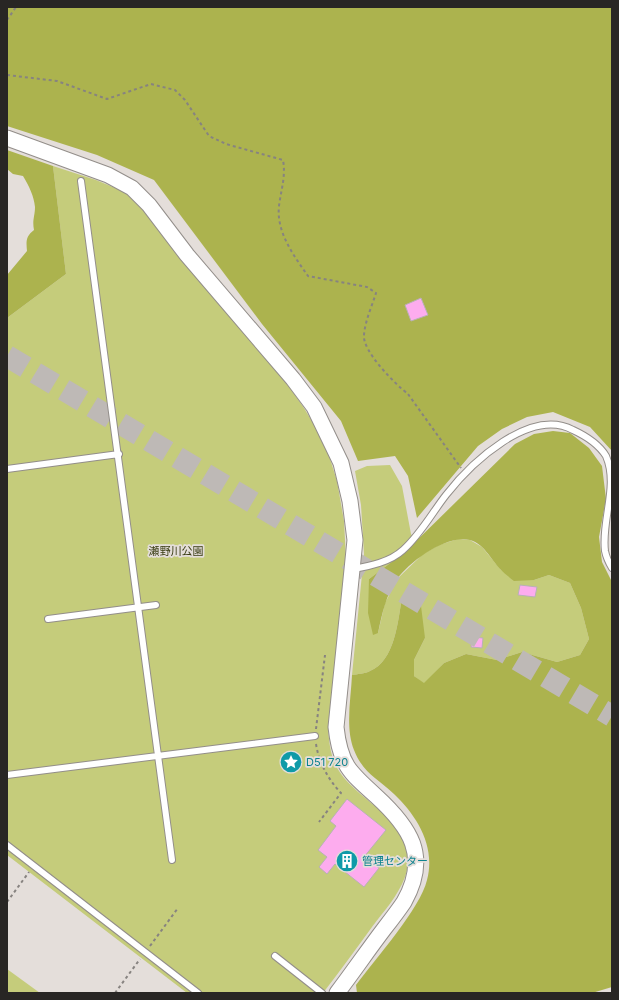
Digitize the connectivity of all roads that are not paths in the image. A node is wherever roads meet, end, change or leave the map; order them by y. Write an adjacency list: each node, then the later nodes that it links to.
1 (7, 138): 6 (street)
2 (81, 181): 3 (lane)
3 (119, 454): 4 (lane); 8 (lane)
4 (7, 469)
5 (612, 568): 6 (lane)
6 (353, 569): 18 (street)
7 (156, 605): 8 (lane)
8 (139, 607): 9 (lane); 11 (lane)
9 (48, 619)
10 (315, 736): 11 (lane)
11 (158, 755): 12 (lane); 14 (lane)
12 (7, 775)
13 (7, 845): 16 (lane)
14 (172, 860)
15 (275, 956): 17 (lane)
16 (198, 993)
17 (322, 993)
18 (337, 993)

